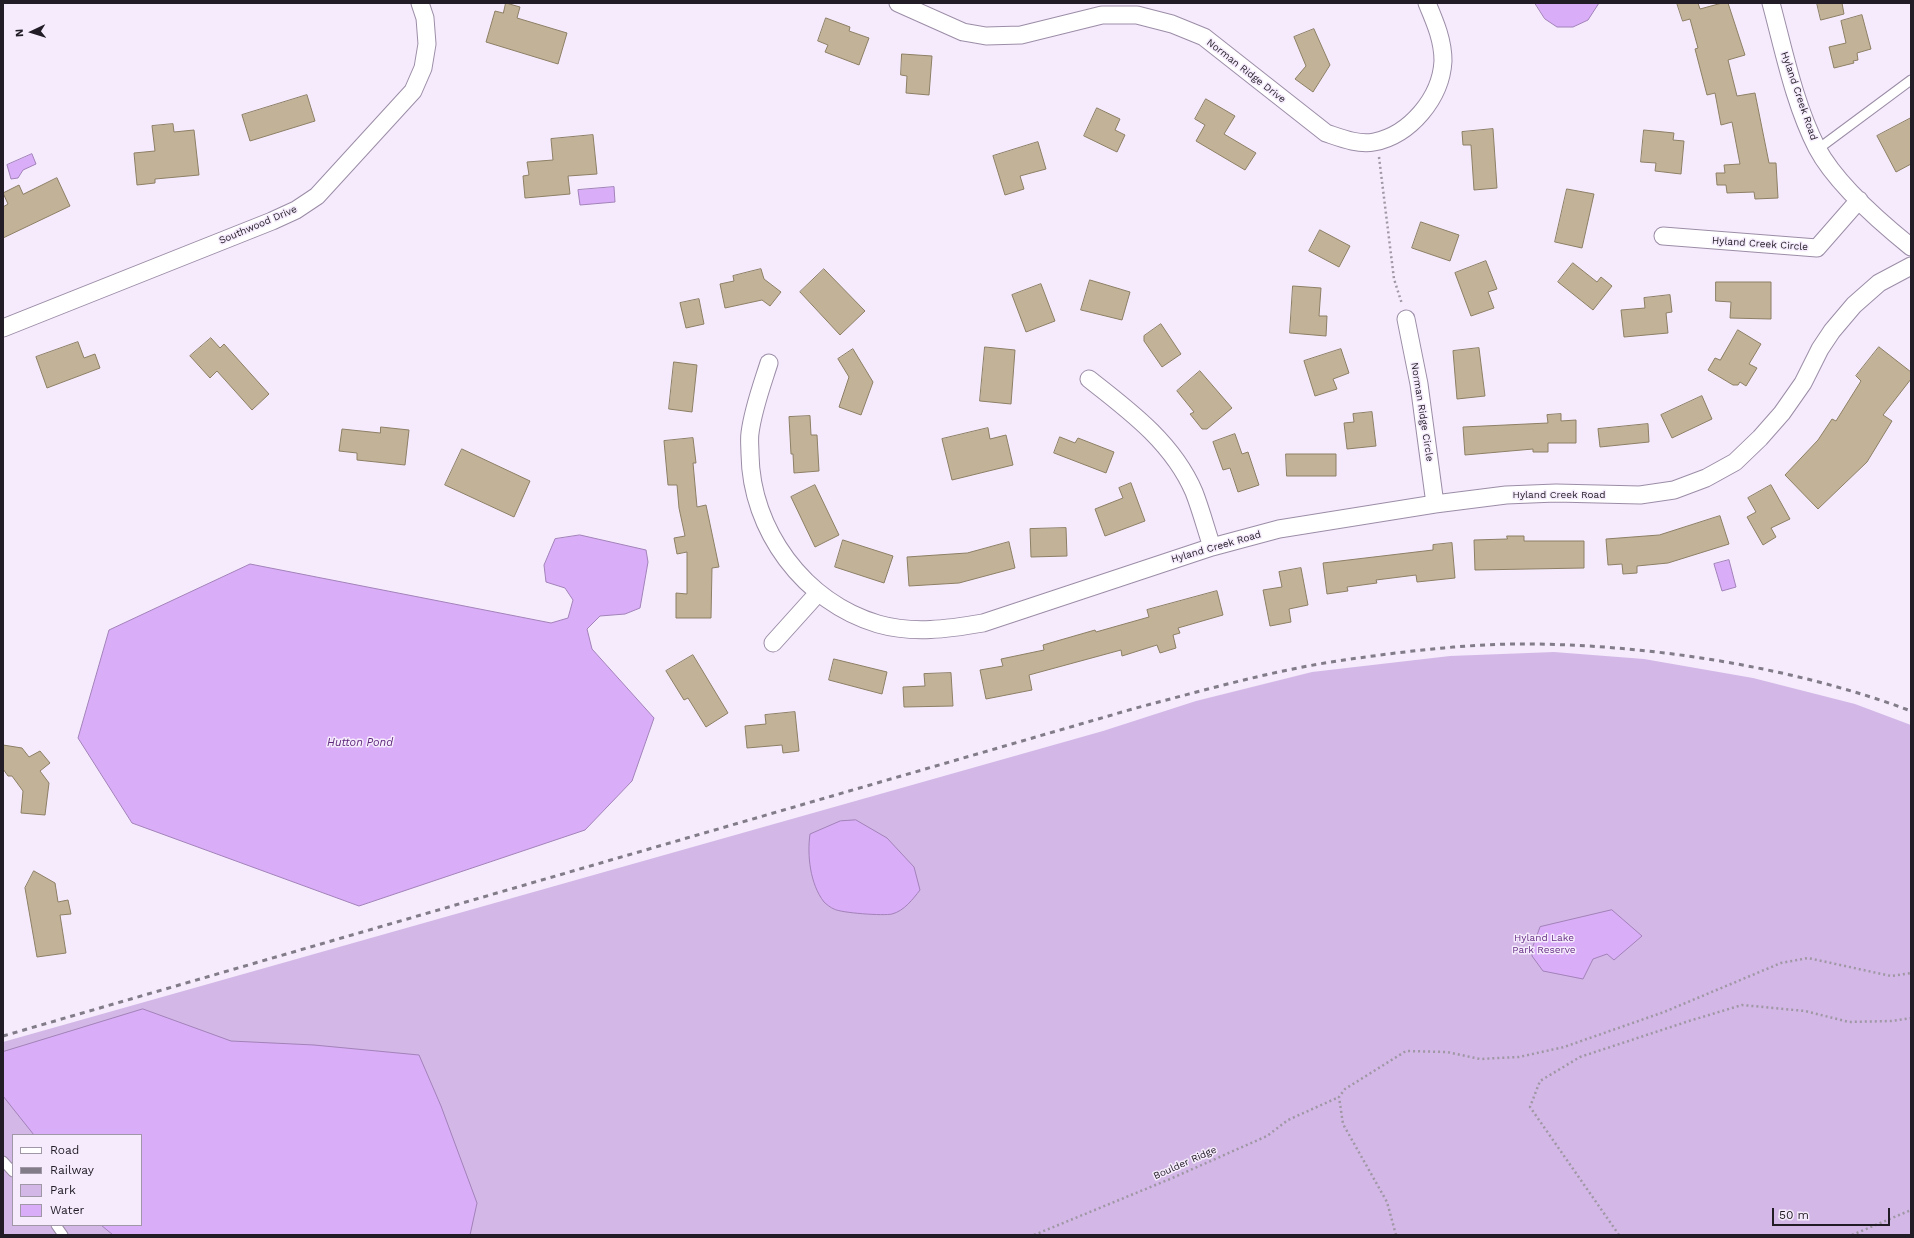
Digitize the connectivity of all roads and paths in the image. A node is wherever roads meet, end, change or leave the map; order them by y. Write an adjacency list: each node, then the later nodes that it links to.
1 (420, 3): 13 (street, Southwood Drive)
2 (898, 3): 6 (street, Norman Ridge Drive)
3 (1427, 3): 6 (street, Norman Ridge Drive)
4 (1771, 3): 7 (street, Hyland Creek Road)
5 (1911, 80): 7 (lane)
6 (1373, 142): 12 (path)
7 (1818, 149): 8 (street, Hyland Creek Road)
8 (1859, 200): 9 (street, Hyland Creek Circle); 10 (street, Hyland Creek Road)
9 (1663, 236)
10 (1911, 247)
11 (1911, 266): 16 (street, Hyland Creek Road)
12 (1406, 319): 16 (street, Norman Ridge Circle)
13 (3, 328)
14 (769, 362): 18 (street, Hyland Creek Road)
15 (1089, 379): 17 (street)
16 (1435, 504): 17 (street, Hyland Creek Road)
17 (1212, 547): 18 (street, Hyland Creek Road)
18 (818, 593): 19 (street)
19 (773, 643)
20 (1911, 973): 22 (path, Boulder Ridge)
21 (1911, 1018): 30 (path)
22 (1339, 1097): 28 (path, Boulder Ridge); 29 (path)
23 (3, 1162): 24 (lane)
24 (12, 1171)
25 (1911, 1210): 31 (path)
26 (57, 1226): 27 (lane)
27 (63, 1235)
28 (1034, 1235)
29 (1396, 1235)
30 (1619, 1235)
31 (1852, 1235)

